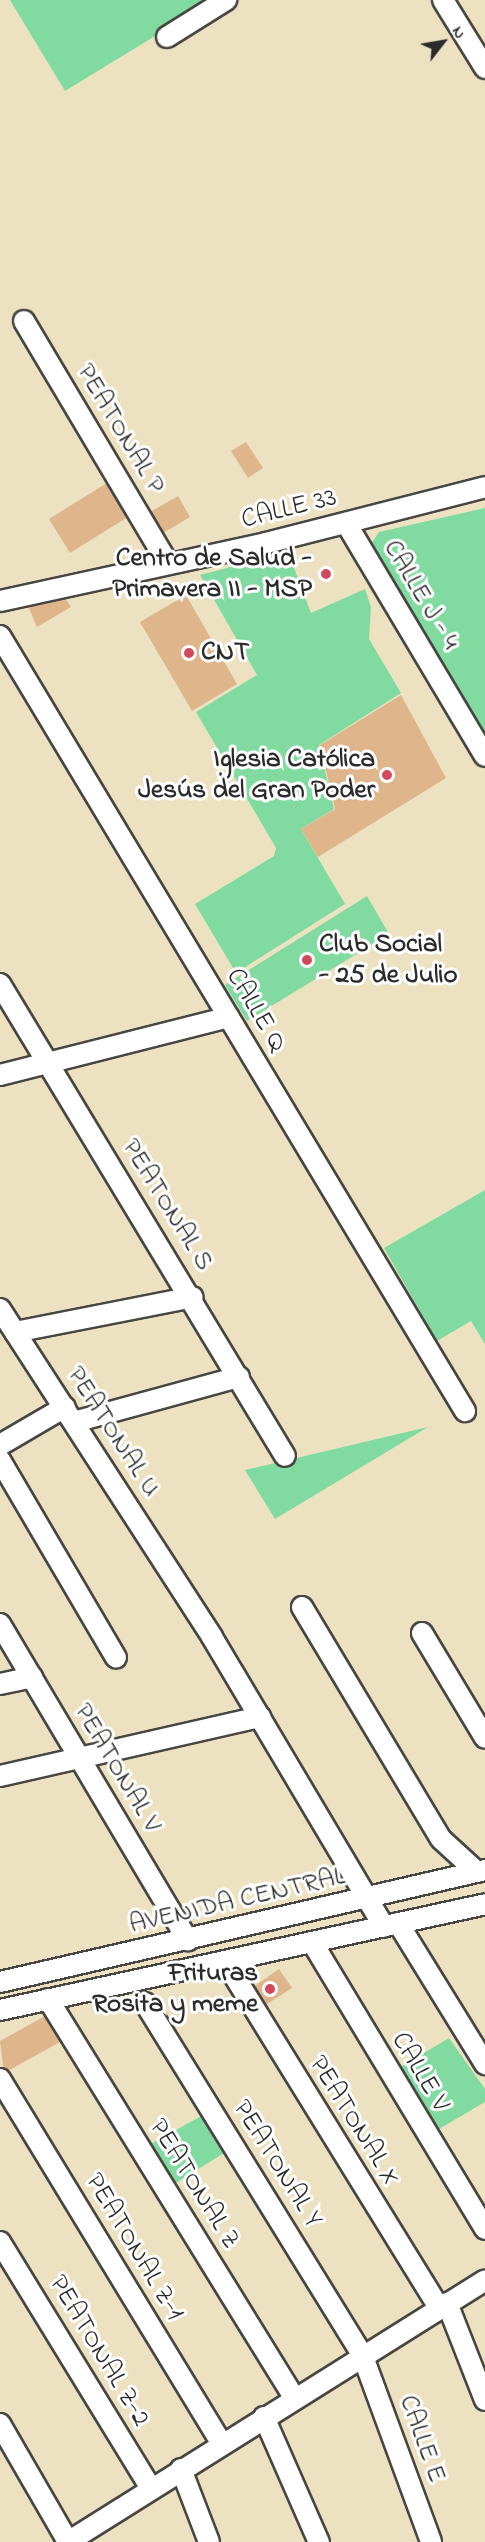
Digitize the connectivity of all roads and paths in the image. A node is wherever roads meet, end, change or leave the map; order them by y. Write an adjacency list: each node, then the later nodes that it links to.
1 (226, 0): 3 (street)
2 (443, 0): 4 (street)
3 (167, 37)
4 (485, 68)
5 (24, 321): 8 (street, PEATONAL P)
6 (485, 487): 7 (street, CALLE 33)
7 (346, 523): 8 (street, CALLE 33); 11 (street, CALLE J - 4)
8 (168, 564): 9 (street, CALLE 33)
9 (0, 601)
10 (0, 636): 13 (street, CALLE Q)
11 (485, 756)
12 (0, 984): 14 (street, PEATONAL S)
13 (229, 1017): 14 (street); 20 (street, CALLE Q)
14 (45, 1060): 15 (street); 16 (street, PEATONAL S)
15 (0, 1075)
16 (193, 1297): 18 (street); 19 (street, PEATONAL S)
17 (0, 1309): 18 (street, PEATONAL U)
18 (15, 1332): 21 (street, PEATONAL U)
19 (239, 1377): 21 (street); 23 (street, PEATONAL S)
20 (465, 1412)
21 (69, 1414): 22 (street); 31 (street, PEATONAL U)
22 (0, 1445)
23 (285, 1456)
24 (0, 1460): 28 (street)
25 (302, 1606): 35 (street)
26 (0, 1624): 29 (street, PEATONAL V)
27 (422, 1633): 32 (street)
28 (117, 1659)
29 (32, 1677): 30 (street); 33 (street, PEATONAL V)
30 (0, 1684)
31 (260, 1717): 33 (street); 36 (street, PEATONAL U)
32 (485, 1738)
33 (80, 1758): 34 (street); 39 (street, PEATONAL V)
34 (0, 1776)
35 (481, 1871): 36 (street, AVENIDA CENTRAL)
36 (368, 1899): 38 (street, PEATONAL U); 39 (street, AVENIDA CENTRAL)
37 (485, 1904): 38 (street, AVENIDA CENTRAL)
38 (391, 1925): 40 (street, AVENIDA CENTRAL); 46 (street, PEATONAL U)
39 (188, 1940): 42 (street, AVENIDA CENTRAL)
40 (312, 1942): 41 (street, AVENIDA CENTRAL); 48 (street, CALLE V)
41 (225, 1961): 43 (street, AVENIDA CENTRAL); 51 (street, PEATONAL X)
42 (0, 1982)
43 (48, 1999): 45 (street, AVENIDA CENTRAL); 53 (street, PEATONAL Z)
44 (145, 2003): 52 (street, PEATONAL Y)
45 (0, 2010)
46 (485, 2064)
47 (0, 2079): 57 (street, PEATONAL Z-1)
48 (485, 2229)
49 (0, 2242): 59 (street, PEATONAL Z-2)
50 (485, 2280): 51 (street)
51 (443, 2305): 52 (street); 54 (street, PEATONAL X)
52 (362, 2354): 53 (street); 63 (street, CALLE E)
53 (294, 2398): 55 (street)
54 (485, 2400)
55 (264, 2417): 57 (street); 62 (street)
56 (0, 2424): 60 (street)
57 (221, 2443): 58 (street)
58 (181, 2469): 59 (street); 61 (street)
59 (151, 2488): 60 (street)
60 (68, 2542)
61 (209, 2542)
62 (319, 2542)
63 (430, 2542)

